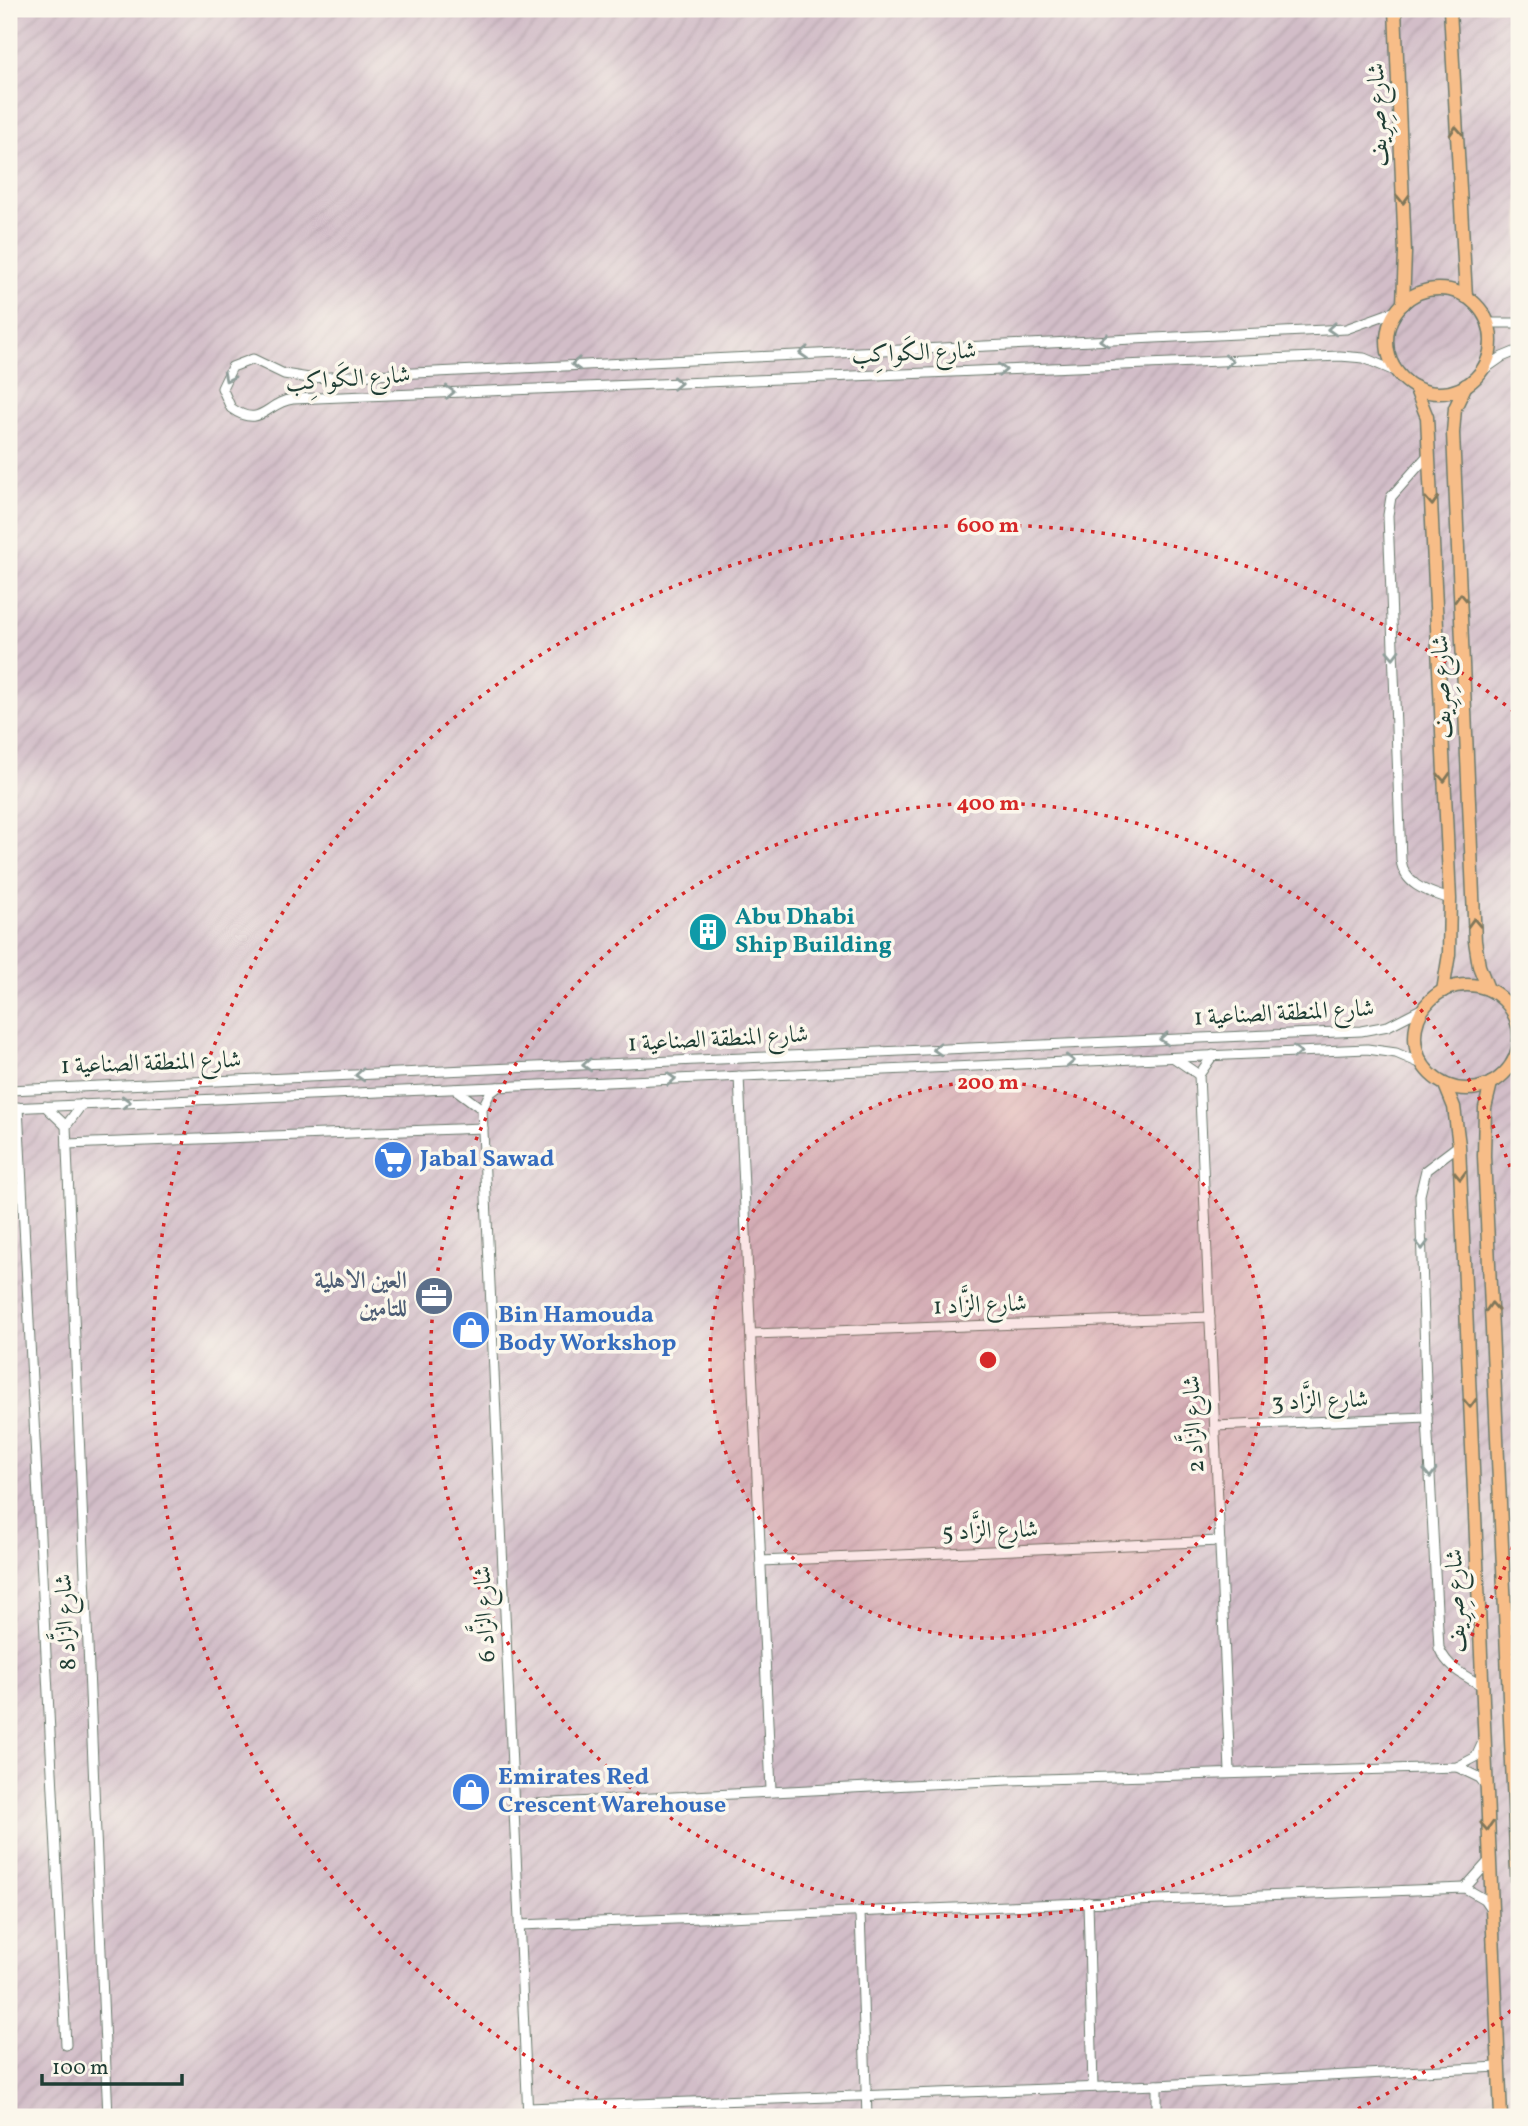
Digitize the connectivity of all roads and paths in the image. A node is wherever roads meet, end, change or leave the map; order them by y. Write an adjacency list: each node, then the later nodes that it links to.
1 (1395, 9): 4 (main road, شارع صِرِيف, one-way to 4)
2 (1450, 9): 3 (main road, one-way to 2)
3 (1466, 297): 4 (main road); 5 (main road)
4 (1399, 307): 8 (main road); 8 (street, شارع الكَواكِب, one-way to 8)
5 (1487, 323): 6 (street); 9 (main road)
6 (1519, 323)
7 (1519, 350): 9 (street)
8 (1398, 372): 11 (main road)
9 (1479, 373): 10 (main road)
10 (1465, 385): 11 (main road); 14 (main road, شارع صِرِيف, one-way to 10)
11 (1415, 387): 12 (main road, شارع صِرِيف)
12 (1429, 454): 13 (main road, شارع صِرِيف, one-way to 13); 13 (street, one-way to 13)
13 (1450, 900): 15 (main road, شارع صِرِيف)
14 (1488, 989): 15 (main road); 16 (main road)
15 (1443, 991): 17 (main road)
16 (1502, 998): 18 (street); 23 (main road)
17 (1423, 1008): 22 (main road); 30 (street, شارع المنطقة الصناعية 1, one-way to 30)
18 (1519, 1009)
19 (1213, 1055): 20 (street, شارع المنطقة الصناعية 1); 22 (street, شارع المنطقة الصناعية 1, one-way to 22); 24 (street)
20 (1172, 1057): 24 (street); 25 (street, شارع المنطقة الصناعية 1, one-way to 20)
21 (1519, 1061): 23 (street)
22 (1422, 1064): 27 (main road)
23 (1506, 1072): 26 (main road)
24 (1199, 1075): 39 (street, شارع الزَّاد 2)
25 (739, 1076): 28 (street, شارع المنطقة الصناعية 1, one-way to 25); 40 (street)
26 (1491, 1083): 27 (main road); 46 (main road, شارع صِرِيف, one-way to 26)
27 (1445, 1084): 38 (main road, شارع صِرِيف)
28 (499, 1086): 29 (street, شارع المنطقة الصناعية 1); 34 (street)
29 (454, 1088): 31 (street, شارع المنطقة الصناعية 1, one-way to 29); 34 (street)
30 (9, 1090)
31 (82, 1104): 32 (street, شارع المنطقة الصناعية 1); 35 (street)
32 (45, 1106): 33 (street, شارع المنطقة الصناعية 1); 35 (street)
33 (13, 1108): 63 (street, شارع الزَّاد 8)
34 (482, 1109): 36 (street, شارع الزَّاد 6)
35 (66, 1126): 37 (street, شارع الزَّاد 8)
36 (483, 1128): 37 (street); 54 (street, شارع الزَّاد 6)
37 (66, 1144): 69 (street, شارع الزَّاد 8)
38 (1459, 1145): 41 (street, one-way to 41); 45 (main road, شارع صِرِيف, one-way to 45)
39 (1210, 1317): 40 (street, شارع الزَّاد 1); 42 (street, شارع الزَّاد 2)
40 (751, 1334): 44 (street)
41 (1427, 1417): 42 (street, شارع الزَّاد 3); 45 (street, one-way to 45)
42 (1215, 1426): 43 (street, شارع الزَّاد 2)
43 (1220, 1541): 44 (street, شارع الزَّاد 5); 51 (street, شارع الزَّاد 2)
44 (761, 1561): 53 (street)
45 (1481, 1685): 49 (main road, شارع صِرِيف)
46 (1510, 1695): 47 (street); 48 (main road, شارع صِرِيف)
47 (1519, 1706)
48 (1516, 1735): 57 (main road, شارع صِرِيف)
49 (1484, 1741): 50 (street); 52 (main road, شارع صِرِيف)
50 (1457, 1767): 51 (street); 52 (street)
51 (1230, 1771): 53 (street)
52 (1486, 1786): 55 (main road, شارع صِرِيف, one-way to 55)
53 (771, 1790): 54 (street)
54 (515, 1805): 62 (street, شارع الزَّاد 6)
55 (1489, 1861): 56 (street); 59 (main road, شارع صِرِيف)
56 (1465, 1888): 58 (street); 59 (street)
57 (1519, 1898): 61 (main road, شارع صِرِيف)
58 (1088, 1902): 60 (street); 66 (street)
59 (1491, 1909): 64 (main road, شارع صِرِيف)
60 (860, 1913): 62 (street); 67 (street)
61 (1519, 1914)
62 (520, 1925): 68 (street, شارع الزَّاد 6)
63 (66, 2045)
64 (1498, 2067): 65 (street); 72 (main road, شارع صِرِيف)
65 (1157, 2085): 66 (street); 71 (street)
66 (1093, 2087): 67 (street)
67 (866, 2096): 68 (street); 70 (street)
68 (528, 2112)
69 (107, 2117)
70 (867, 2117)
71 (1157, 2117)
72 (1501, 2117)

